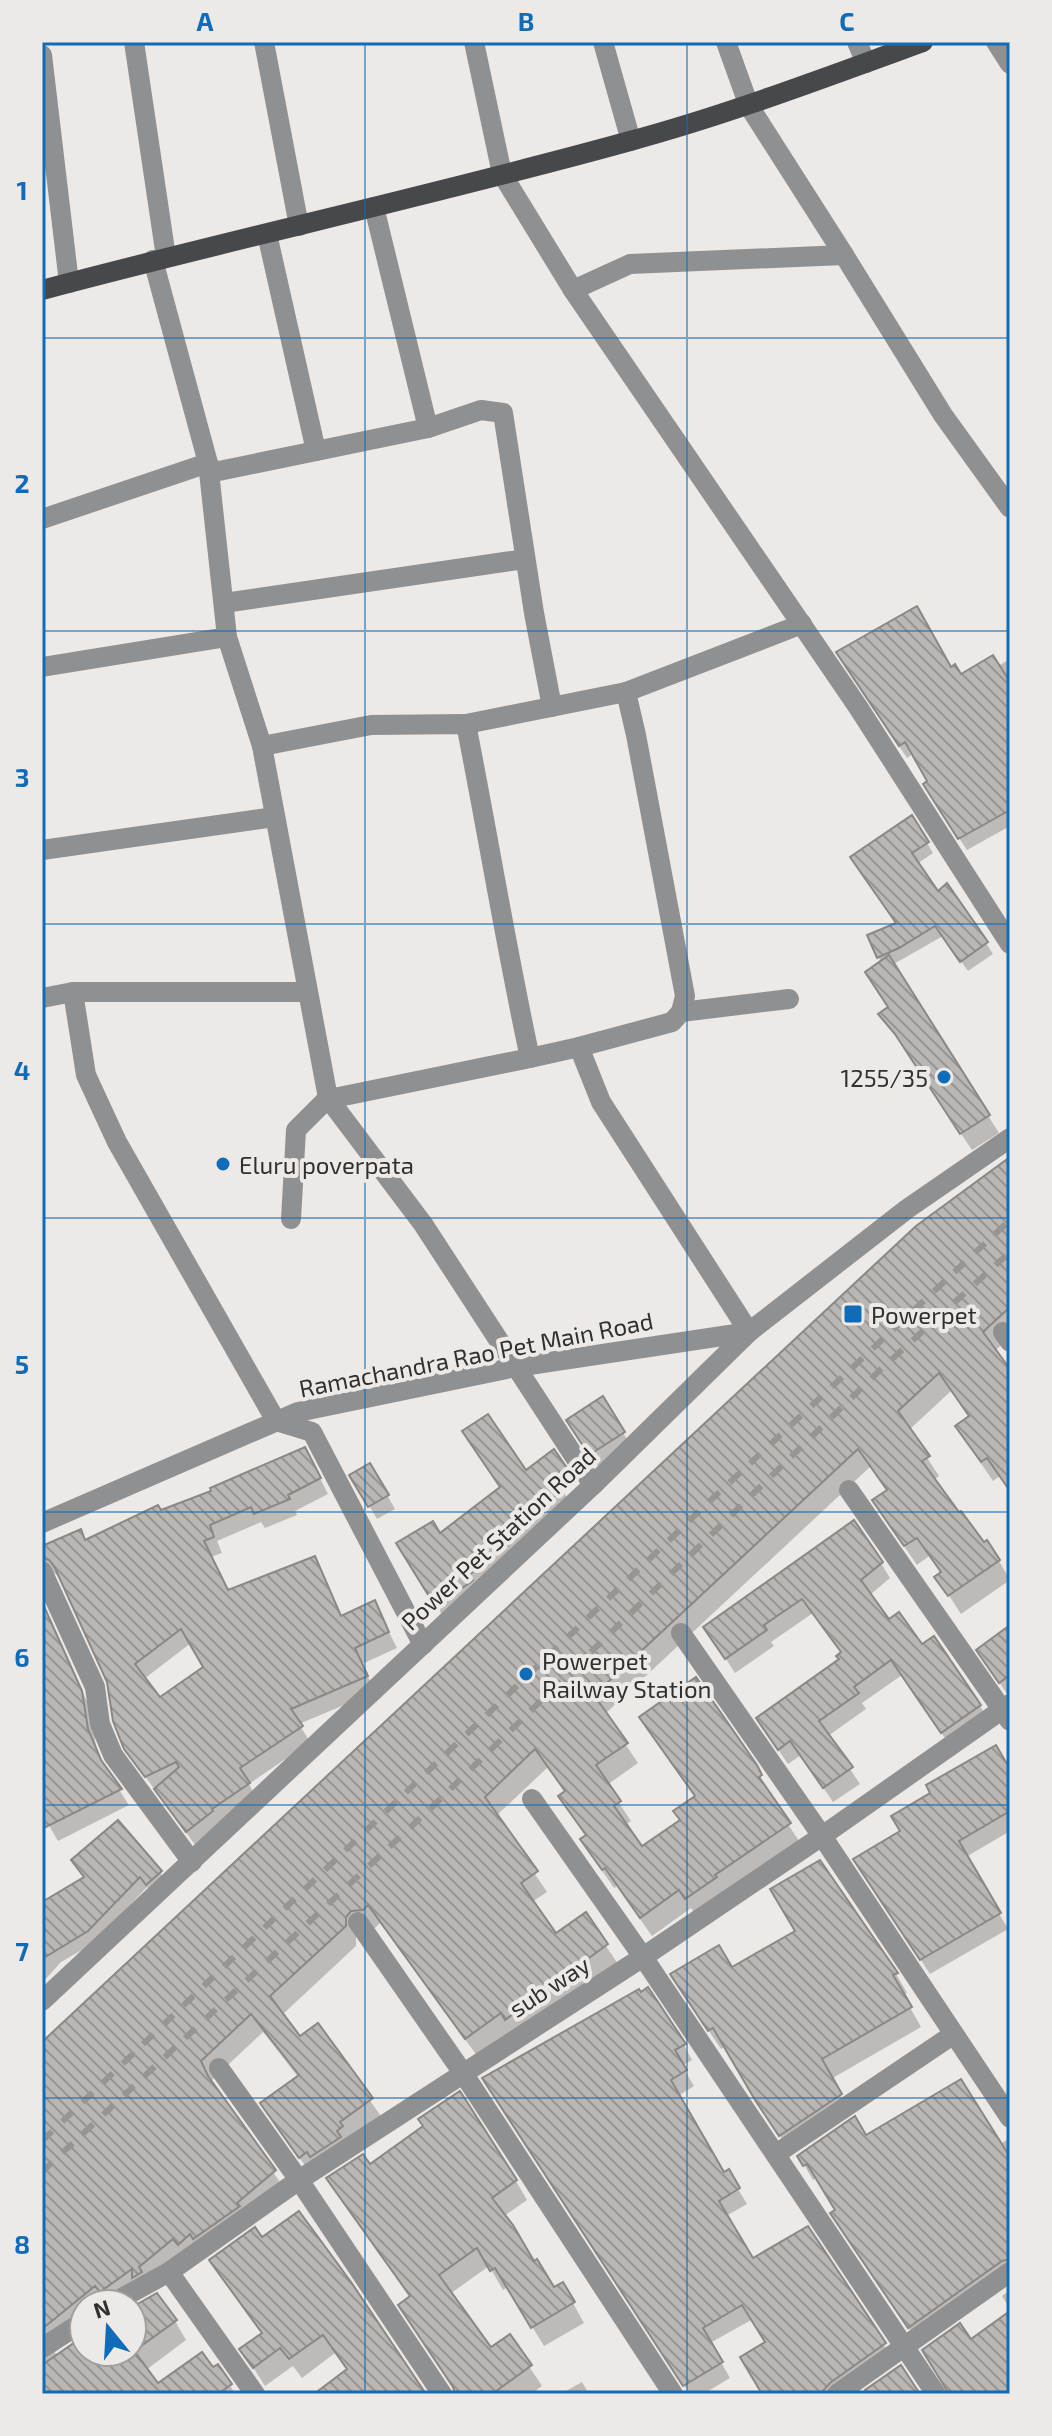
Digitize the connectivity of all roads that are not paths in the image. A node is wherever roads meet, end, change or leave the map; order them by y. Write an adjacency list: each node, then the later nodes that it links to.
1 (134, 42): 19 (street)
2 (264, 42): 16 (street)
3 (474, 42): 14 (street)
4 (603, 42): 13 (street)
5 (726, 42): 12 (street)
6 (857, 42): 10 (street)
7 (923, 42): 10 (main road)
8 (996, 42): 11 (street)
9 (42, 55): 20 (street)
10 (866, 63): 12 (main road)
11 (1010, 64)
12 (749, 106): 13 (main road); 18 (street)
13 (631, 141): 14 (main road)
14 (502, 174): 15 (main road); 22 (street)
15 (374, 207): 16 (main road); 23 (street)
16 (299, 226): 17 (main road)
17 (267, 234): 19 (main road); 24 (street)
18 (844, 255): 22 (street); 26 (street)
19 (160, 259): 20 (main road); 25 (street)
20 (69, 283): 21 (main road)
21 (42, 290)
22 (573, 290): 30 (street)
23 (428, 428): 24 (street); 28 (street)
24 (316, 451): 25 (street)
25 (209, 468): 27 (street); 29 (street)
26 (1010, 508)
27 (42, 519)
28 (525, 559): 29 (street); 34 (street)
29 (224, 603): 31 (street)
30 (802, 624): 33 (street); 39 (street)
31 (227, 637): 32 (street); 36 (street)
32 (42, 667)
33 (626, 692): 34 (street); 44 (street)
34 (552, 707): 35 (street)
35 (466, 724): 36 (street); 46 (street)
36 (262, 746): 37 (street)
37 (275, 817): 38 (street); 41 (street)
38 (42, 850)
39 (1010, 944)
40 (73, 992): 41 (street); 42 (street); 52 (street)
41 (307, 992): 47 (street)
42 (42, 998)
43 (789, 999): 44 (street)
44 (681, 1012): 45 (street)
45 (579, 1047): 46 (street); 50 (street)
46 (530, 1058): 47 (street)
47 (328, 1099): 49 (street); 51 (street)
48 (1010, 1138): 50 (street, Power Pet Station Road)
49 (291, 1219)
50 (749, 1332): 51 (street, Ramachandra Rao Pet Main Road); 53 (street, Power Pet Station Road)
51 (516, 1367): 52 (street, Ramachandra Rao Pet Main Road); 53 (street)
52 (276, 1421): 55 (street, Ramachandra Rao Pet Main Road); 58 (street)
53 (593, 1485): 58 (street, Power Pet Station Road)
54 (849, 1490): 59 (street)
55 (42, 1523)
56 (42, 1571): 62 (street)
57 (681, 1633): 61 (street)
58 (423, 1645): 62 (street, Power Pet Station Road)
59 (1007, 1711): 61 (street, sub way)
60 (532, 1799): 64 (street)
61 (822, 1836): 64 (street, sub way); 66 (street)
62 (192, 1862): 65 (street, Power Pet Station Road)
63 (358, 1922): 68 (street)
64 (643, 1957): 68 (street, sub way); 70 (street)
65 (42, 2001)
66 (954, 2034): 69 (street); 70 (street)
67 (219, 2068): 71 (street)
68 (463, 2073): 71 (street, sub way); 80 (street)
69 (1010, 2118)
70 (776, 2154): 76 (street)
71 (299, 2180): 72 (street, sub way); 79 (street)
72 (169, 2272): 74 (street, sub way); 78 (street)
73 (1010, 2272): 76 (street)
74 (140, 2288)
75 (68, 2331): 77 (street)
76 (904, 2346): 81 (street); 82 (street)
77 (42, 2348)
78 (255, 2394)
79 (442, 2394)
80 (673, 2394)
81 (837, 2394)
82 (936, 2394)

